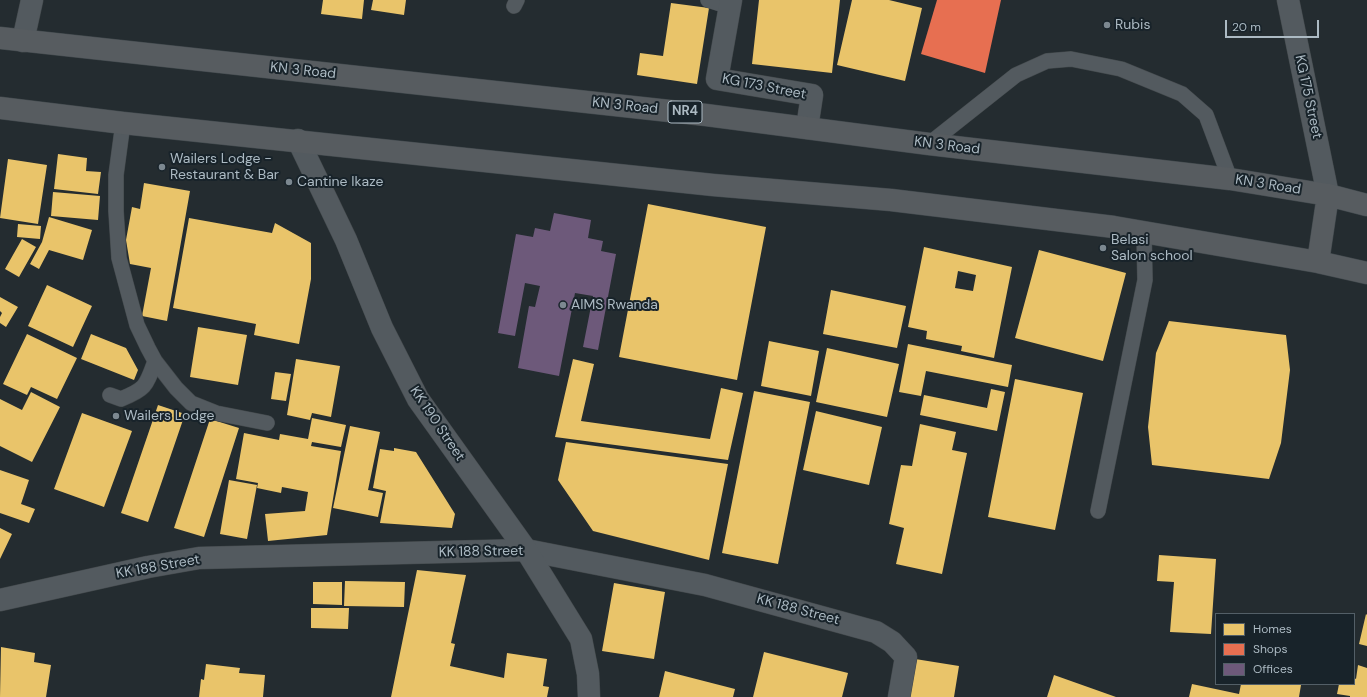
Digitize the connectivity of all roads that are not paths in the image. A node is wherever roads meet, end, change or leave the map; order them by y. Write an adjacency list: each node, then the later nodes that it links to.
1 (32, 0): 6 (street)
2 (708, 0): 4 (lane)
3 (1288, 0): 13 (street, KG 175 Street)
4 (730, 4): 9 (street, KG 173 Street)
5 (0, 38): 6 (highway, KN 3 Road / NR4)
6 (23, 40): 9 (highway, KN 3 Road / NR4)
7 (0, 108): 8 (highway)
8 (123, 123): 10 (highway); 18 (lane)
9 (807, 128): 11 (highway, KN 3 Road / NR4)
10 (298, 140): 15 (highway); 22 (street, KK 190 Street)
11 (930, 144): 12 (highway, KN 3 Road / NR4); 12 (lane)
12 (1230, 179): 13 (highway, KN 3 Road / NR4)
13 (1328, 195): 14 (highway, KN 3 Road / NR4); 16 (highway)
14 (1367, 205)
15 (1144, 232): 16 (highway); 21 (lane)
16 (1318, 262): 17 (highway)
17 (1367, 273)
18 (155, 361): 19 (lane); 20 (lane)
19 (110, 395)
20 (267, 423)
21 (1098, 511)
22 (526, 550): 23 (street, KK 188 Street); 24 (street, KK 190 Street); 25 (street, KK 188 Street)
23 (0, 600)
24 (589, 697)
25 (899, 697)

